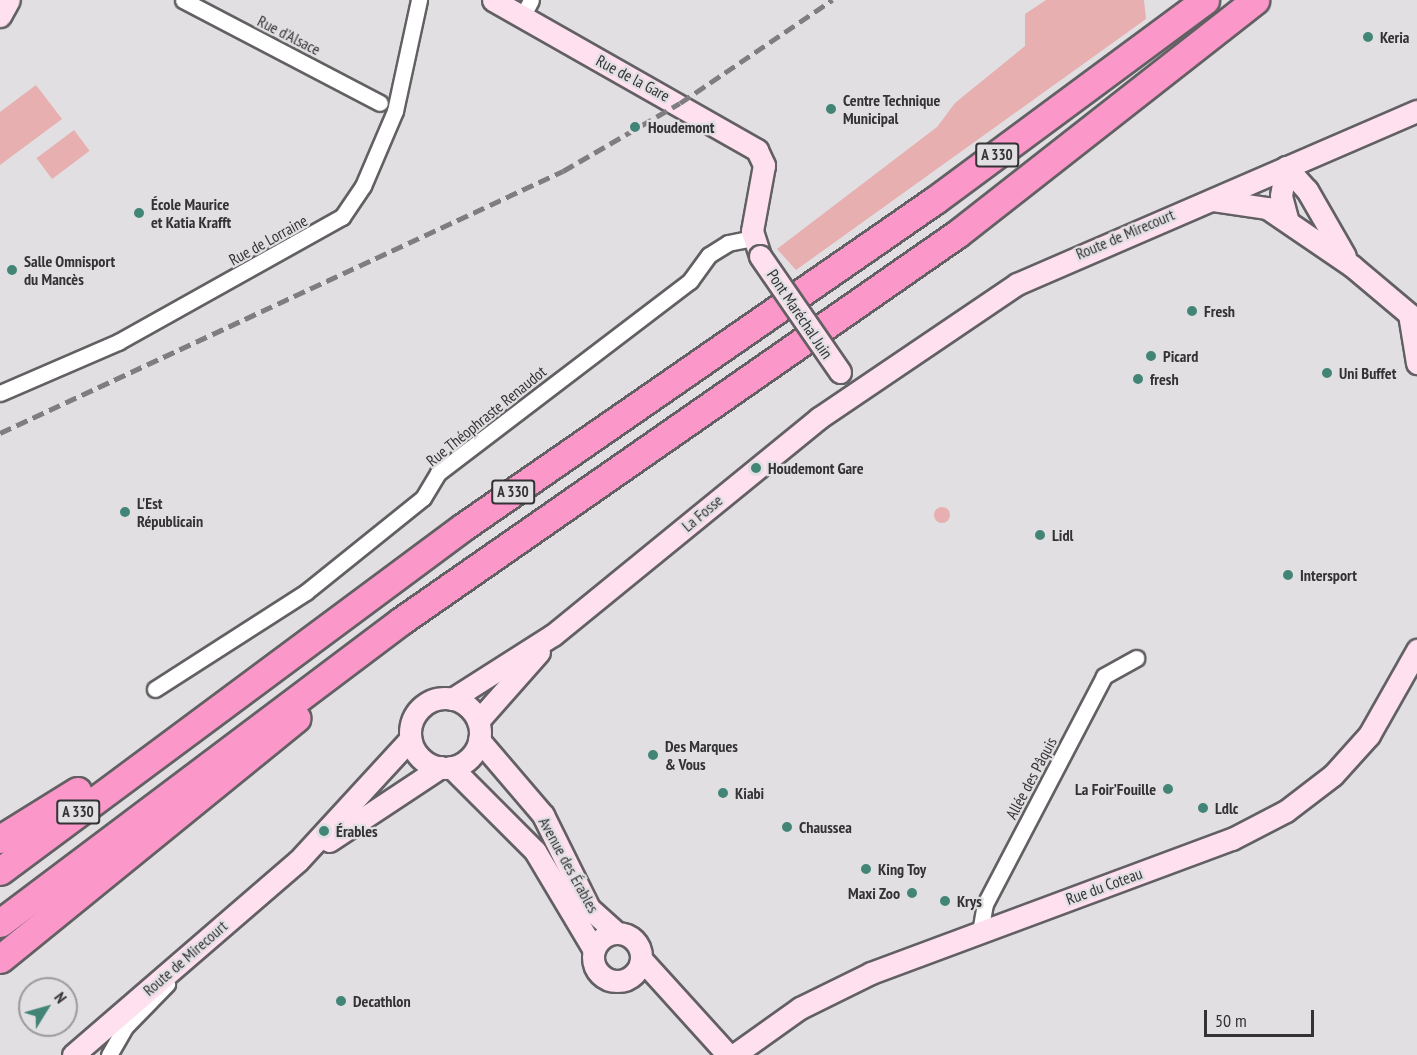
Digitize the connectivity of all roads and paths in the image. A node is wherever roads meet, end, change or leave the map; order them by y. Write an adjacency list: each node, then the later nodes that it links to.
1 (9, 0): 8 (street)
2 (183, 0): 9 (street, Rue d'Alsace)
3 (419, 0): 19 (street, Rue de Lorraine)
4 (493, 0): 7 (street, Rue de la Gare)
5 (1204, 0): 29 (highway, A 330)
6 (1254, 0): 21 (highway, A 330)
7 (526, 9): 16 (street, Rue de la Gare)
8 (0, 16)
9 (380, 103)
10 (1417, 111): 11 (street, Route de Mirecourt)
11 (1316, 155): 12 (street, Route de Mirecourt); 13 (street)
12 (1286, 167): 13 (street); 14 (street, Route de Mirecourt); 15 (street)
13 (1307, 190): 17 (street)
14 (1204, 200): 15 (street); 20 (street, Route de Mirecourt)
15 (1287, 218): 17 (street)
16 (757, 247): 20 (street, Pont Maréchal Juin, bridge); 25 (street, Rue Théophraste Renaudot)
17 (1352, 266): 18 (street)
18 (1417, 363)
19 (0, 393)
20 (853, 394): 22 (street, La Fosse)
21 (401, 621): 34 (highway); 35 (highway, A 330)
22 (553, 635): 26 (street, La Fosse); 27 (street, La Fosse)
23 (1417, 650): 37 (street, Rue du Coteau)
24 (1136, 658): 37 (street, Allée des Pâquis)
25 (154, 689)
26 (452, 699): 27 (street); 28 (street)
27 (478, 731): 30 (street); 36 (street, Avenue des Érables)
28 (410, 739): 30 (street); 32 (street, Route de Mirecourt)
29 (155, 752): 31 (highway); 33 (highway, A 330)
30 (446, 767): 32 (street, Route de Mirecourt); 38 (street, Avenue des Érables)
31 (0, 839)
32 (298, 861): 41 (street, Route de Mirecourt)
33 (0, 871)
34 (88, 890): 39 (highway); 42 (highway)
35 (0, 923)
36 (616, 932): 38 (street); 40 (street)
37 (980, 932): 48 (street, Rue du Coteau)
38 (594, 950): 43 (street)
39 (0, 959)
40 (642, 960): 43 (street); 44 (street)
41 (179, 963): 45 (street, Route de Mirecourt); 46 (street)
42 (0, 971)
43 (624, 980): 44 (street)
44 (669, 996): 47 (street)
45 (73, 1055)
46 (109, 1055)
47 (728, 1055)
48 (734, 1055)

